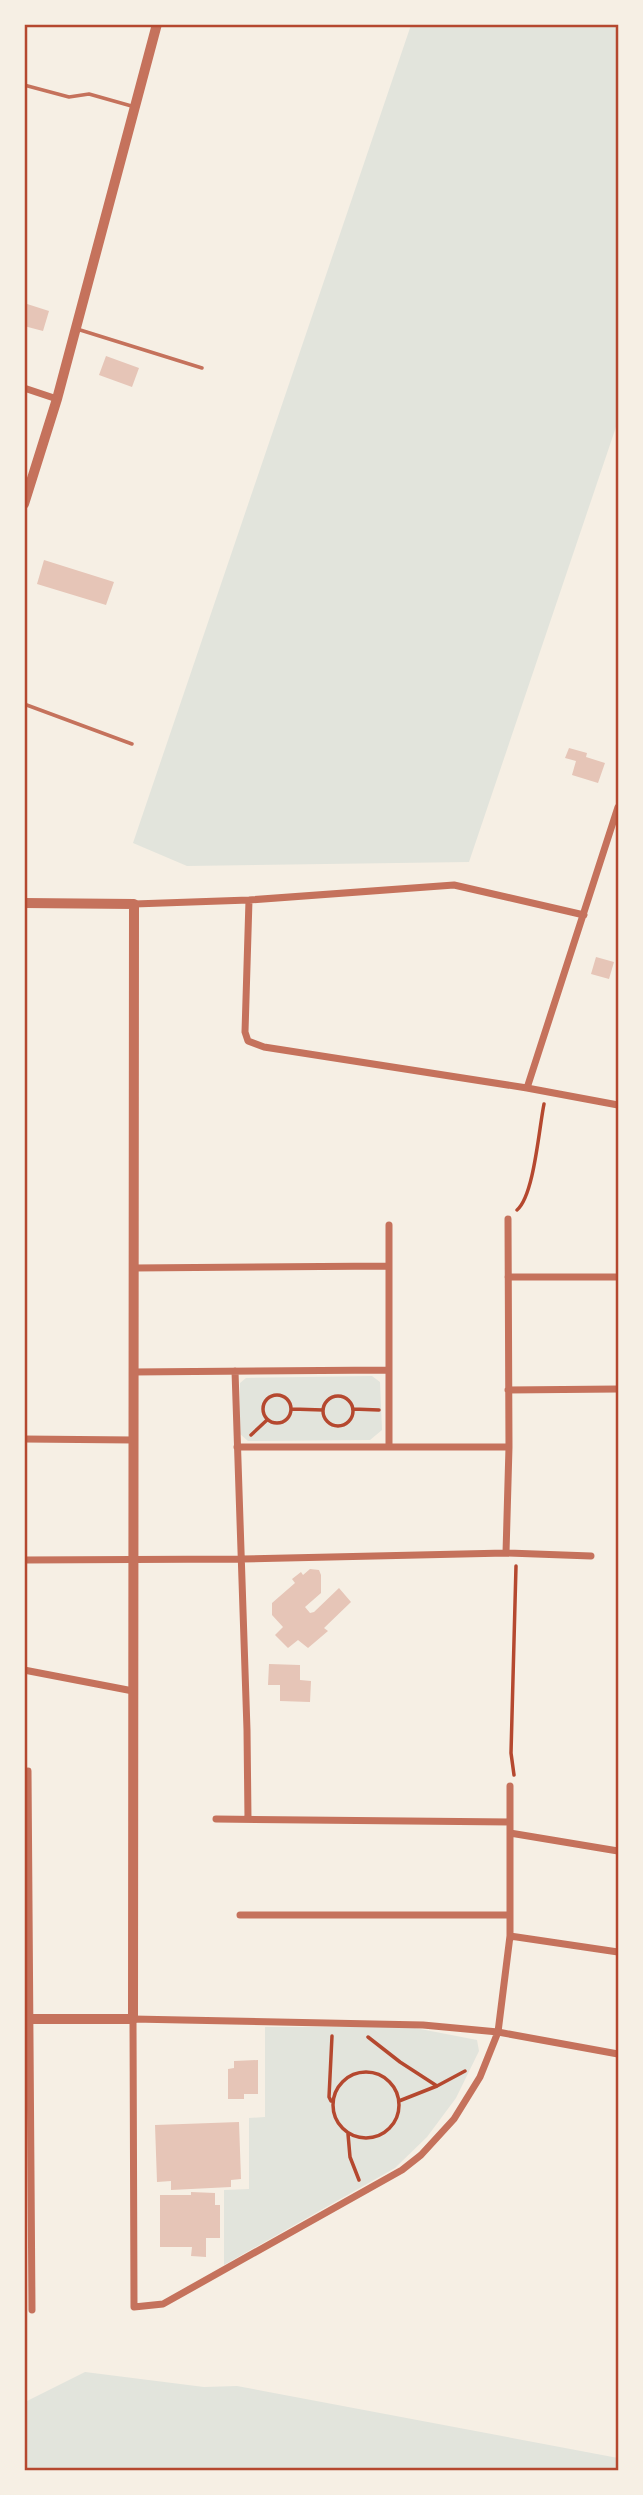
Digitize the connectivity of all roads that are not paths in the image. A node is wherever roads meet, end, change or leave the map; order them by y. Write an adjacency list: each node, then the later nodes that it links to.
1 (157, 24): 3 (street)
2 (24, 85): 3 (lane)
3 (137, 107): 4 (street)
4 (76, 328): 5 (lane); 7 (street)
5 (202, 368)
6 (24, 388): 7 (street)
7 (57, 399): 8 (street)
8 (24, 503)
9 (24, 704): 10 (lane)
10 (132, 744)
11 (618, 807): 15 (street)
12 (249, 900): 14 (street); 15 (street); 16 (street)
13 (24, 903): 14 (street)
14 (134, 904): 21 (street)
15 (584, 915): 16 (street)
16 (527, 1088): 17 (street)
17 (618, 1105)
18 (508, 1219): 22 (street)
19 (389, 1225): 20 (street)
20 (388, 1266): 21 (street); 24 (street)
21 (134, 1268): 26 (street)
22 (508, 1277): 23 (street); 27 (street)
23 (618, 1277)
24 (388, 1370): 25 (street); 31 (street)
25 (236, 1371): 26 (street); 32 (street)
26 (133, 1372): 30 (street)
27 (508, 1390): 28 (street); 33 (street)
28 (618, 1390)
29 (24, 1440): 30 (street)
30 (133, 1440): 38 (street)
31 (389, 1446): 32 (street); 33 (street)
32 (237, 1447): 36 (street)
33 (509, 1447): 34 (street)
34 (506, 1553): 35 (street); 36 (street)
35 (591, 1556)
36 (242, 1559): 38 (street); 44 (street)
37 (24, 1560): 38 (street)
38 (133, 1560): 40 (street)
39 (24, 1671): 40 (street)
40 (133, 1691): 53 (street)
41 (28, 1771): 52 (street)
42 (510, 1786): 45 (street)
43 (216, 1819): 44 (street)
44 (248, 1819): 45 (street)
45 (509, 1822): 46 (street)
46 (510, 1833): 47 (street); 49 (street)
47 (618, 1851)
48 (240, 1914): 49 (street)
49 (510, 1915): 50 (street)
50 (510, 1936): 51 (street); 54 (street)
51 (618, 1952)
52 (27, 2019): 53 (street); 56 (street)
53 (133, 2019): 54 (street); 54 (street)
54 (498, 2032): 55 (street)
55 (618, 2054)
56 (32, 2310)

